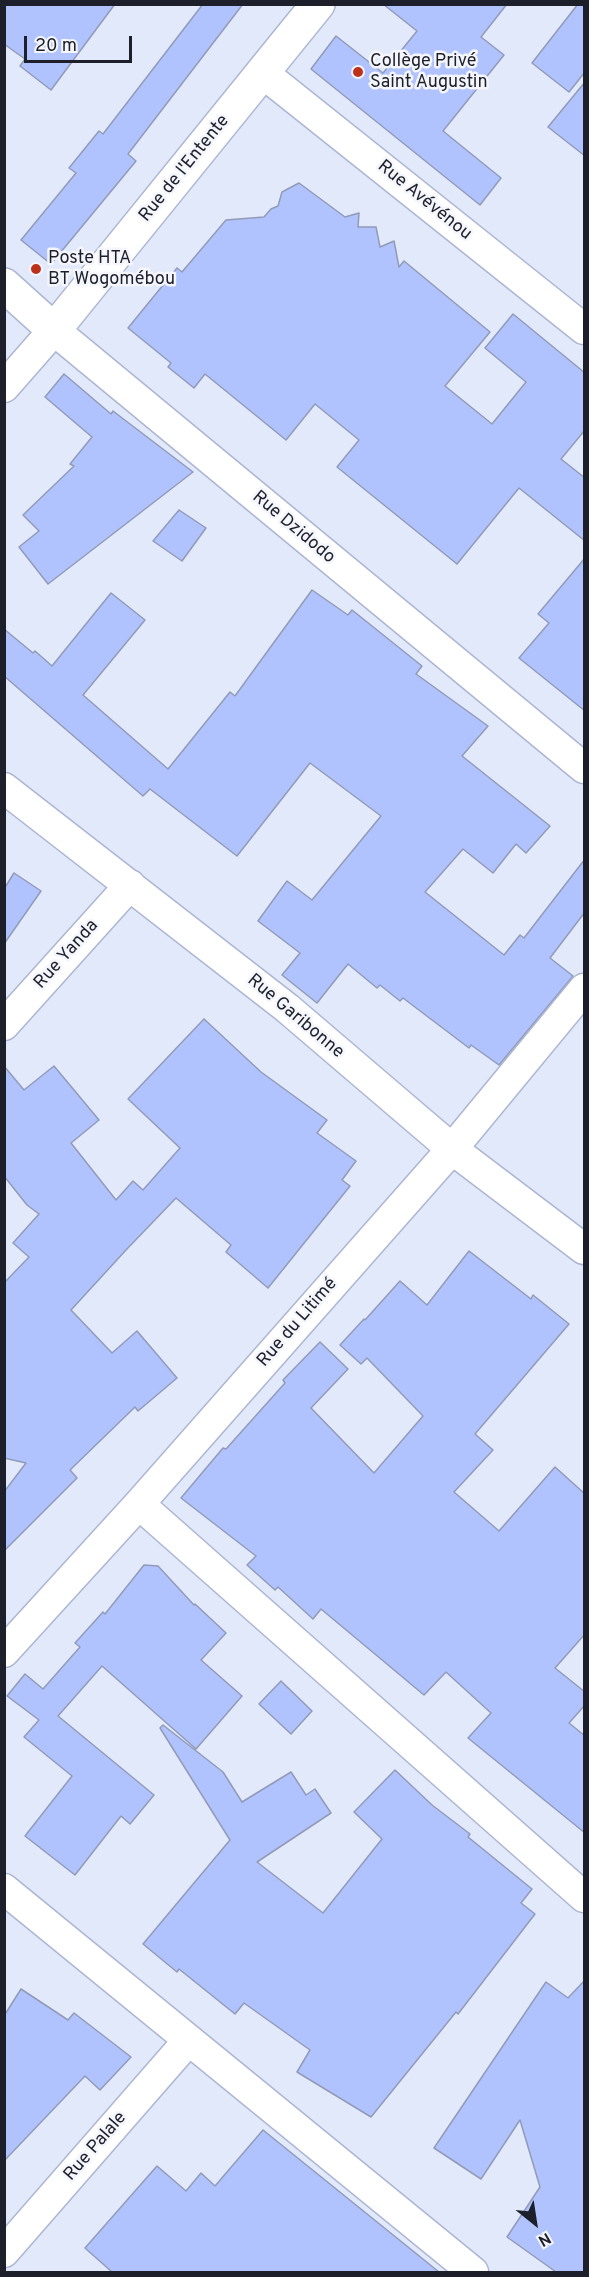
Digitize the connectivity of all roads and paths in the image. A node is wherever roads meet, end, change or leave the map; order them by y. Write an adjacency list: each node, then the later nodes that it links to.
1 (318, 4): 2 (street, Rue de l'Entente)
2 (263, 73): 4 (street, Rue Avévénou); 5 (street, Rue de l'Entente)
3 (4, 285): 5 (street, Rue Dzidodo)
4 (585, 329)
5 (54, 330): 6 (street, Rue de l'Entente); 7 (street, Rue Dzidodo)
6 (4, 387)
7 (585, 768)
8 (4, 788): 9 (street, Rue Garibonne)
9 (130, 885): 11 (street, Rue Yanda); 12 (street, Rue Garibonne)
10 (585, 989): 12 (street, Rue du Litimé)
11 (4, 1025)
12 (452, 1149): 13 (street, Rue Garibonne); 14 (street, Rue du Litimé)
13 (585, 1248)
14 (139, 1504): 15 (street, Rue du Litimé); 17 (street)
15 (4, 1652)
16 (4, 1889): 18 (street)
17 (585, 1898)
18 (188, 2041): 19 (street, Rue Palale); 20 (street)
19 (4, 2252)
20 (473, 2272)

